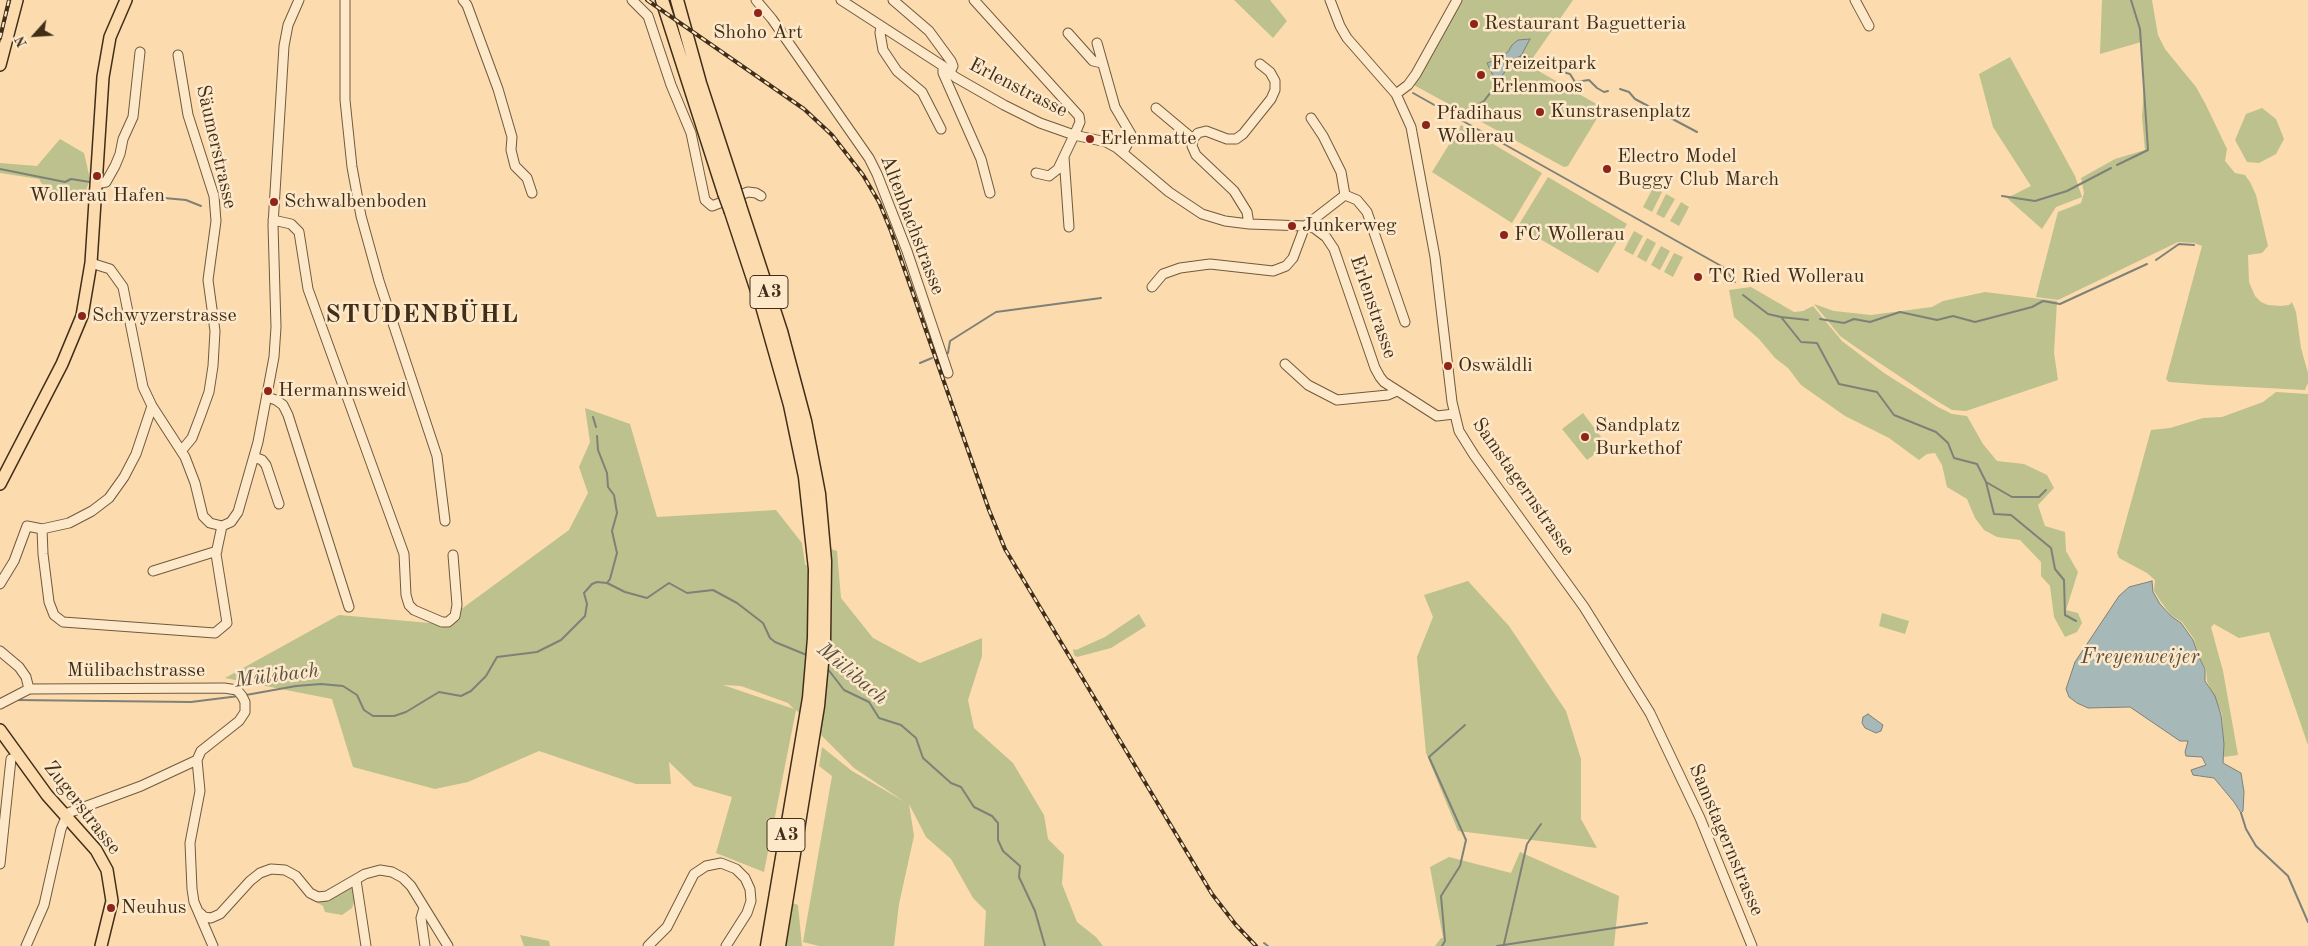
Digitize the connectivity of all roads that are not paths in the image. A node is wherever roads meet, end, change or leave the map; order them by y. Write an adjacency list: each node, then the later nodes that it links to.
1 (17, 0): 24 (main road)
2 (126, 0): 35 (main road)
3 (299, 0): 41 (street)
4 (345, 0): 58 (street)
5 (463, 0): 37 (street)
6 (632, 0): 39 (street)
7 (662, 0): 36 (highway, A3)
8 (677, 0): 36 (highway, A3)
9 (756, 0): 49 (street, Altenbachstrasse)
10 (841, 0): 16 (street, Erlenstrasse)
11 (893, 0): 25 (street)
12 (974, 0): 30 (street)
13 (1330, 0): 26 (street, Samstagernstrasse)
14 (1457, 0): 26 (street)
15 (1855, 0): 17 (street)
16 (881, 26): 25 (street, Erlenstrasse); 29 (street)
17 (1869, 26)
18 (1068, 33): 22 (street)
19 (1097, 43): 22 (street)
20 (140, 52): 35 (street)
21 (178, 55): 54 (street, Säumerstrasse)
22 (1102, 63): 32 (street)
23 (1260, 64): 31 (street)
24 (0, 65)
25 (946, 69): 30 (street, Erlenstrasse); 38 (street)
26 (1396, 94): 53 (street, Samstagernstrasse)
27 (1156, 108): 31 (street)
28 (1310, 118): 40 (street)
29 (941, 129)
30 (1074, 135): 32 (street, Erlenstrasse); 33 (street)
31 (1193, 138): 42 (street)
32 (1123, 152): 42 (street, Erlenstrasse)
33 (1064, 157): 34 (street); 44 (street)
34 (1036, 173)
35 (96, 184): 45 (main road)
36 (729, 190): 69 (highway, A3, bridge)
37 (532, 193)
38 (990, 193)
39 (761, 196)
40 (1345, 196): 43 (street); 47 (street)
41 (273, 220): 51 (street); 62 (street)
42 (1249, 224): 43 (street, Erlenstrasse)
43 (1305, 226): 46 (street); 50 (street, Erlenstrasse)
44 (1069, 228)
45 (91, 263): 52 (street); 56 (main road)
46 (1152, 287)
47 (1404, 322)
48 (1286, 364): 50 (street)
49 (948, 373)
50 (1397, 391): 53 (street, Erlenstrasse)
51 (267, 397): 55 (street); 65 (street)
52 (152, 406): 54 (street); 60 (street)
53 (1454, 414): 89 (street, Samstagernstrasse)
54 (182, 450): 59 (street)
55 (254, 457): 57 (street); 59 (street)
56 (0, 484)
57 (278, 504)
58 (445, 521)
59 (222, 526): 61 (street)
60 (42, 529): 61 (street); 64 (street)
61 (216, 551): 63 (street)
62 (453, 554)
63 (153, 571)
64 (0, 584)
65 (349, 607)
66 (0, 650): 67 (street)
67 (29, 689): 68 (street, Mülibachstrasse); 73 (street, Mülibachstrasse)
68 (0, 704)
69 (810, 724): 87 (highway, A3); 88 (highway, A3)
70 (0, 730): 71 (main road, Zugerstrasse)
71 (15, 757): 72 (street); 74 (main road, Zugerstrasse); 75 (street)
72 (0, 760)
73 (197, 760): 74 (street); 78 (street)
74 (66, 817): 79 (street); 80 (main road, Zugerstrasse)
75 (0, 864)
76 (356, 880): 77 (street); 78 (street); 82 (street)
77 (424, 908): 83 (street); 84 (street)
78 (199, 912): 81 (street)
79 (26, 946)
80 (101, 946)
81 (213, 946)
82 (366, 946)
83 (425, 946)
84 (448, 946)
85 (648, 946): 86 (street)
86 (726, 946)
87 (767, 946)
88 (779, 946)
89 (1752, 946)

